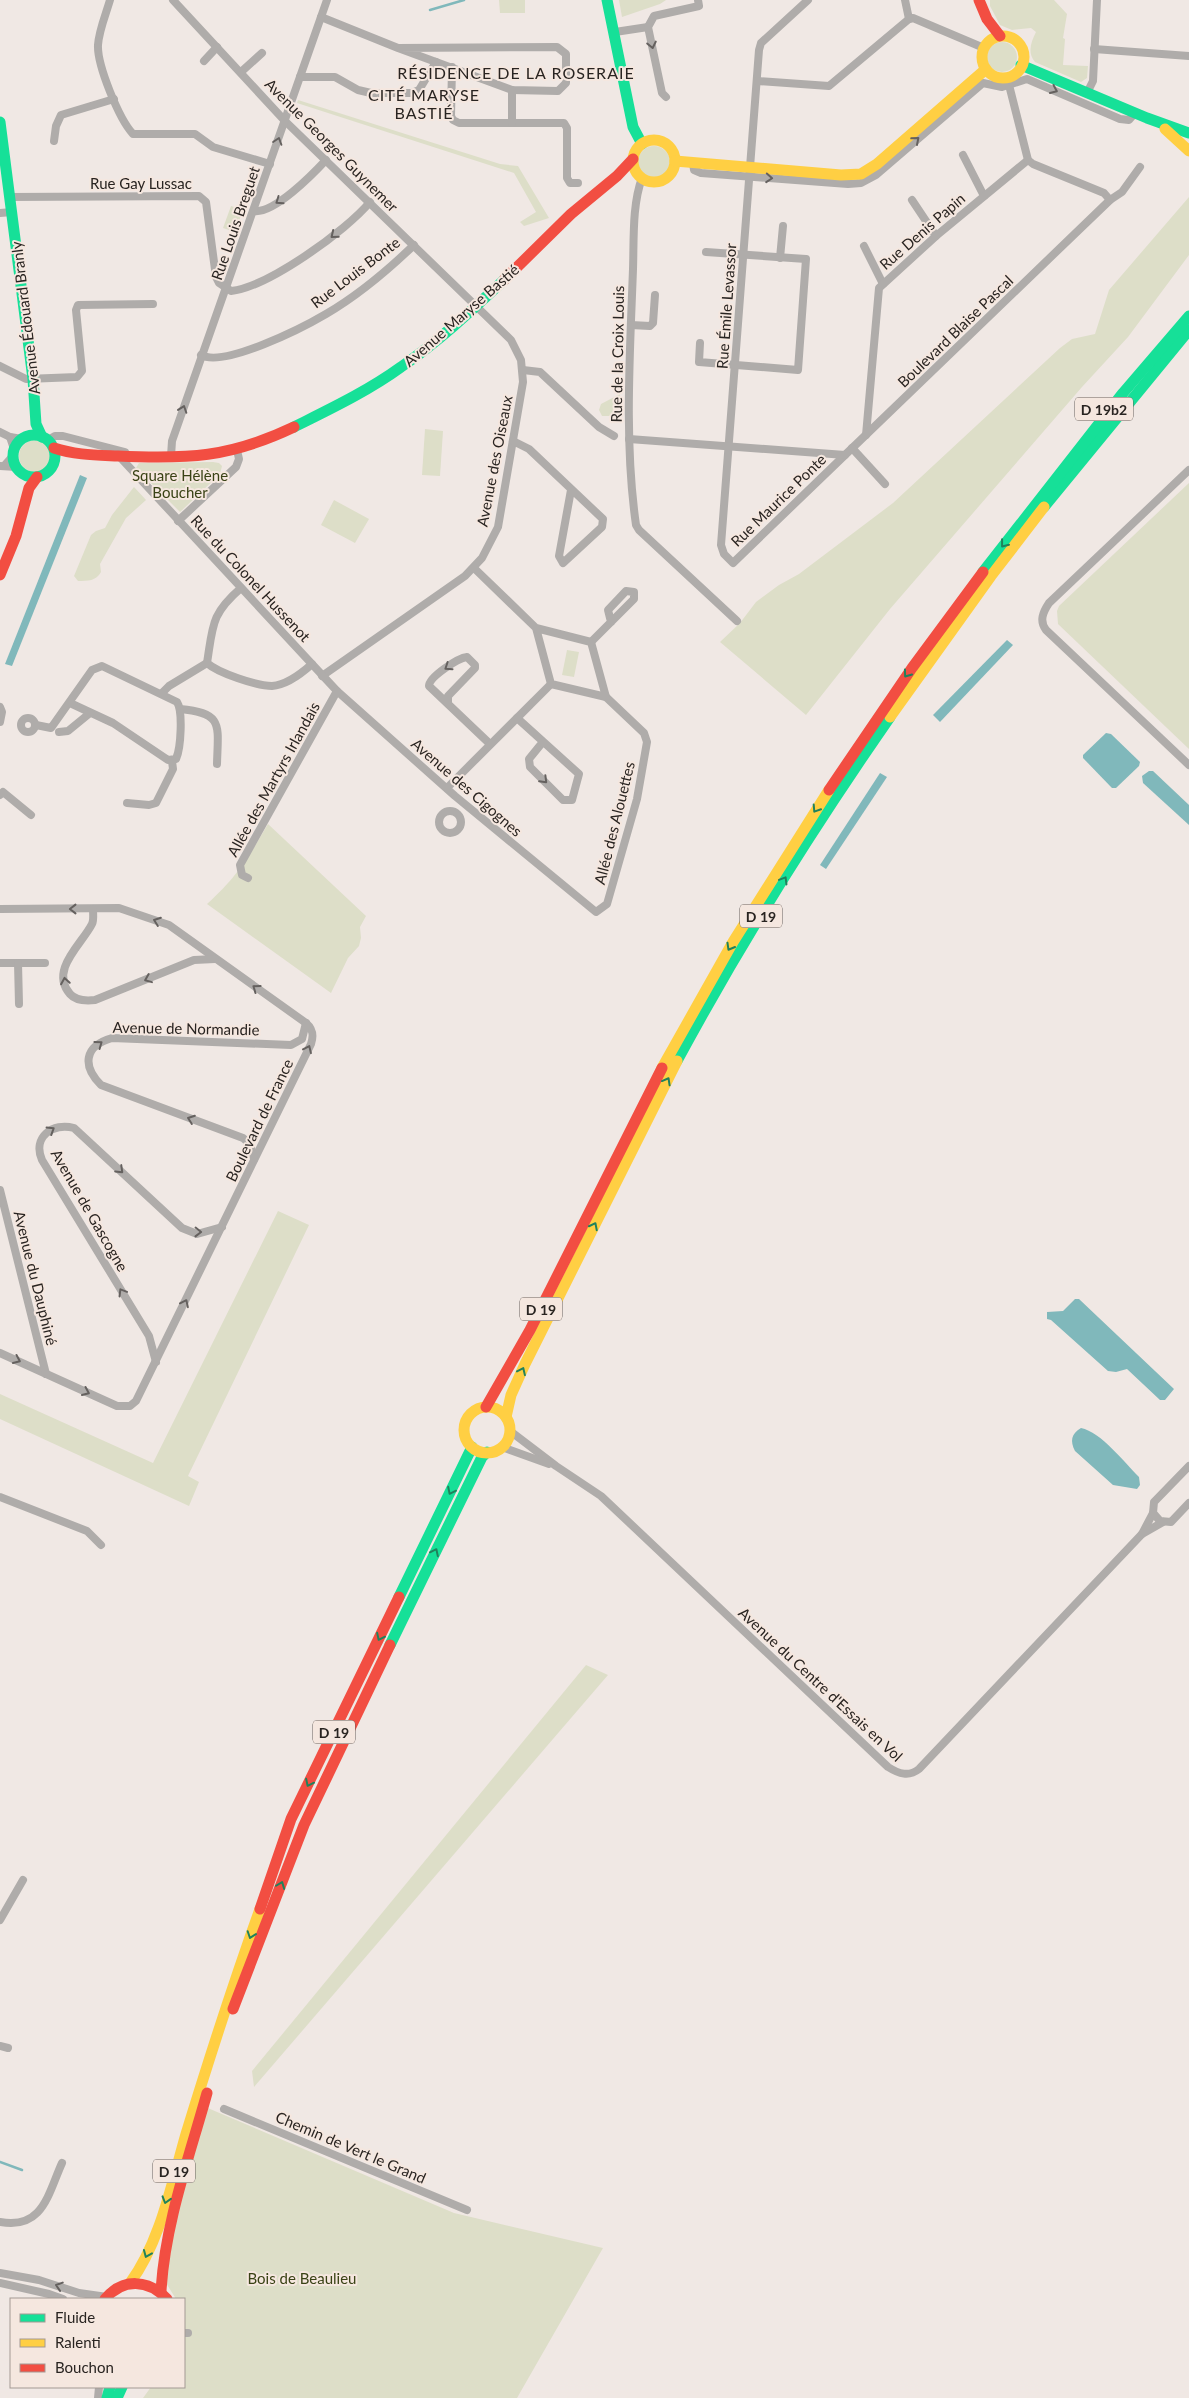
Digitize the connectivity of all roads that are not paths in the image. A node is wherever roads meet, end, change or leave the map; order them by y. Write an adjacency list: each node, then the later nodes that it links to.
1 (110, 0): 32 (street)
2 (173, 0): 15 (street, Avenue Georges Guynemer)
3 (326, 0): 10 (street, Rue Louis Breguet)
4 (607, 0): 13 (main road)
5 (698, 0): 12 (street)
6 (808, 0): 27 (street, Rue Émile Levassor)
7 (906, 0): 11 (street)
8 (979, 0): 14 (main road)
9 (1097, 0): 17 (street)
10 (321, 16): 16 (street); 26 (street, Rue Louis Breguet)
11 (909, 19): 14 (street); 27 (street)
12 (648, 27): 13 (street); 31 (street, one-way to 31)
13 (615, 32): 40 (main road)
14 (991, 42): 22 (main road); 24 (main road)
15 (217, 47): 20 (street); 25 (street, Avenue Georges Guynemer)
16 (398, 48): 21 (street); 29 (street)
17 (1094, 50): 19 (street); 30 (street)
18 (262, 53): 25 (street)
19 (1189, 56)
20 (204, 60)
21 (436, 62): 23 (street); 26 (street)
22 (1022, 65): 28 (main road); 30 (main road)
23 (452, 67): 29 (street); 37 (street)
24 (986, 68): 28 (main road); 50 (main road)
25 (241, 72): 35 (street, Avenue Georges Guynemer)
26 (300, 77): 35 (street, Rue Louis Breguet)
27 (757, 81): 50 (street, Rue Émile Levassor)
28 (1008, 81): 33 (street, one-way to 33); 46 (street); 50 (street, one-way to 28)
29 (512, 90): 37 (street)
30 (1087, 93): 33 (main road)
31 (666, 97)
32 (114, 99): 39 (street); 48 (street)
33 (1135, 113): 34 (main road)
34 (1147, 118): 38 (main road); 41 (main road)
35 (285, 121): 45 (street, Avenue Georges Guynemer); 48 (street, Rue Louis Breguet, one-way to 35)
36 (0, 122): 43 (main road, Avenue Édouard Branly)
37 (512, 122): 53 (street)
38 (1189, 133)
39 (54, 141)
40 (642, 144): 44 (main road); 47 (main road)
41 (1189, 151)
42 (963, 155): 54 (street)
43 (2, 157): 55 (main road, Avenue Édouard Branly)
44 (633, 159): 51 (main road, Avenue Maryse Bastié); 52 (main road)
45 (326, 160): 58 (street, Avenue Georges Guynemer); 59 (street, one-way to 59)
46 (1028, 160): 54 (street, Rue Denis Papin); 57 (street)
47 (675, 162): 50 (main road); 52 (main road)
48 (270, 164): 59 (street, Rue Louis Breguet)
49 (1140, 167): 57 (street, Boulevard Blaise Pascal)
50 (750, 172): 66 (street, Rue Émile Levassor)
51 (621, 174): 52 (main road); 72 (main road, Avenue Maryse Bastié)
52 (639, 175): 75 (street, Rue de la Croix Louis)
53 (578, 183)
54 (984, 196): 62 (street, Rue Denis Papin)
55 (10, 197): 60 (main road, Avenue Édouard Branly); 69 (street, Rue Gay Lussac)
56 (912, 200): 62 (street)
57 (1110, 200): 86 (street, Boulevard Blaise Pascal)
58 (370, 202): 63 (street, Avenue Georges Guynemer); 69 (street, one-way to 69)
59 (254, 211): 69 (street, Rue Louis Breguet)
60 (6, 213): 84 (main road, Avenue Édouard Branly)
61 (783, 226): 67 (street)
62 (936, 236): 68 (street, Rue Denis Papin)
63 (414, 246): 72 (street, Avenue Georges Guynemer); 79 (street, Rue Louis Bonte)
64 (864, 246): 68 (street)
65 (706, 252): 66 (street)
66 (743, 255): 67 (street); 81 (street, Rue Émile Levassor)
67 (780, 258): 81 (street)
68 (883, 284): 86 (street, Rue Denis Papin)
69 (226, 290): 79 (street, Rue Louis Breguet)
70 (655, 295): 75 (street)
71 (153, 304): 84 (street)
72 (475, 306): 82 (street, Avenue des Oiseaux); 93 (main road, Avenue Maryse Bastié)
73 (1189, 307): 105 (main road, D 19b2)
74 (1189, 316): 105 (main road, D 19)
75 (631, 325): 89 (street, Rue de la Croix Louis)
76 (1189, 330): 83 (main road, D 19)
77 (1189, 342): 83 (main road)
78 (700, 343): 81 (street)
79 (201, 355): 98 (street, Rue Louis Breguet, one-way to 79)
80 (0, 366): 84 (street)
81 (735, 366): 91 (street, Rue Émile Levassor)
82 (523, 370): 87 (street); 90 (street, Avenue des Oiseaux)
83 (1156, 370): 160 (main road, D 19, one-way to 83)
84 (33, 379): 88 (main road, Avenue Édouard Branly)
85 (0, 432): 88 (street)
86 (866, 435): 92 (street, Boulevard Blaise Pascal)
87 (614, 436)
88 (34, 439): 94 (main road, Avenue Maryse Bastié); 96 (street, Avenue Maryse Bastié); 99 (main road); 100 (main road)
89 (630, 439): 91 (street); 110 (street, Rue de la Croix Louis)
90 (513, 441): 104 (street); 107 (street, Avenue des Oiseaux)
91 (729, 446): 97 (street); 97 (street, Rue Maurice Ponte)
92 (852, 448): 97 (street, Boulevard Blaise Pascal); 103 (street)
93 (237, 450): 98 (main road, Avenue Maryse Bastié); 106 (street)
94 (70, 454): 95 (main road, Avenue Maryse Bastié); 100 (main road, Avenue Maryse Bastié)
95 (118, 455): 96 (main road, Avenue Maryse Bastié); 106 (street, Rue du Colonel Hussenot)
96 (138, 455): 98 (main road, Avenue Maryse Bastié)
97 (844, 455)
98 (171, 456)
99 (10, 461): 102 (main road)
100 (54, 462): 102 (main road, Avenue Maryse Bastié)
101 (1189, 470): 134 (street)
102 (31, 480): 108 (main road)
103 (886, 484)
104 (571, 490): 104 (street)
105 (1025, 516): 159 (main road, D 19, one-way to 159)
106 (178, 521): 109 (street, Rue du Colonel Hussenot)
107 (474, 568): 112 (street); 116 (street, Avenue des Oiseaux)
108 (0, 574)
109 (241, 588): 114 (street); 115 (street, Rue du Colonel Hussenot)
110 (738, 621)
111 (611, 622): 113 (street)
112 (536, 628): 113 (street); 117 (street)
113 (591, 642): 120 (street)
114 (207, 663): 115 (street); 119 (street)
115 (312, 664): 116 (street, Rue du Colonel Hussenot)
116 (322, 676): 118 (street, Avenue des Cigognes)
117 (551, 684): 120 (street); 126 (street)
118 (337, 691): 135 (street, Avenue des Cigognes); 143 (street, Allée des Martyrs Irlandais)
119 (162, 693): 121 (street); 124 (street)
120 (606, 697): 146 (street, Allée des Alouettes)
121 (70, 703): 125 (street); 128 (street)
122 (448, 704): 122 (street, one-way to 122); 131 (street)
123 (0, 707): 127 (street)
124 (180, 709): 132 (street); 133 (street)
125 (90, 714): 129 (street); 132 (street)
126 (517, 718): 130 (street); 131 (street)
127 (0, 722)
128 (36, 725)
129 (59, 732)
130 (542, 743): 130 (street, one-way to 130)
131 (490, 744): 135 (street)
132 (172, 761): 138 (street)
133 (217, 764)
134 (1189, 765)
135 (447, 788): 137 (street, Avenue des Cigognes)
136 (0, 795): 141 (street)
137 (455, 796): 139 (street); 140 (street, Avenue des Cigognes)
138 (128, 804)
139 (452, 811): 142 (street); 142 (street)
140 (476, 812): 142 (street); 146 (street, Avenue des Cigognes)
141 (31, 815)
142 (460, 818)
143 (248, 878)
144 (0, 909): 145 (street, one-way to 144)
145 (93, 909): 147 (street, one-way to 145); 147 (street, one-way to 145)
146 (599, 912)
147 (215, 958): 152 (street, one-way to 147)
148 (0, 964): 149 (street)
149 (18, 964): 150 (street); 151 (street)
150 (45, 964)
151 (19, 1004)
152 (306, 1023): 153 (street, Boulevard de France, one-way to 152); 153 (street, Avenue de Normandie, one-way to 152)
153 (254, 1159): 155 (street, Boulevard de France)
154 (0, 1190): 158 (street, Avenue du Dauphiné)
155 (222, 1227): 157 (street, Boulevard de France, one-way to 155); 157 (street, Avenue de Gascogne, one-way to 155)
156 (0, 1353): 158 (street, Boulevard de France, one-way to 158)
157 (156, 1362): 158 (street, Boulevard de France, one-way to 157)
158 (46, 1374)
159 (486, 1407): 160 (main road); 162 (main road)
160 (506, 1417): 161 (main road)
161 (510, 1431): 163 (main road); 165 (street)
162 (472, 1447): 164 (main road); 181 (main road, D 19, one-way to 181)
163 (502, 1447): 164 (main road); 165 (street)
164 (487, 1452): 183 (main road, D 19, one-way to 164)
165 (556, 1466): 171 (street, Avenue du Centre d'Essais en Vol)
166 (1189, 1466): 169 (street, Avenue du Centre d'Essais en Vol)
167 (0, 1497): 172 (street)
168 (1189, 1503): 170 (street, Avenue du Centre d'Essais en Vol)
169 (1152, 1514): 170 (street); 171 (street, Avenue du Centre d'Essais en Vol)
170 (1163, 1522): 171 (street, Avenue du Centre d'Essais en Vol)
171 (1142, 1534)
172 (101, 1545)
173 (23, 1880): 174 (street)
174 (0, 1920)
175 (224, 2109): 177 (street, Chemin de Vert le Grand)
176 (62, 2163): 178 (street)
177 (467, 2210)
178 (0, 2222)
179 (0, 2274): 186 (street, one-way to 179)
180 (0, 2283): 182 (street)
181 (130, 2283): 183 (main road); 186 (main road)
182 (25, 2288): 184 (street); 185 (street)
183 (164, 2295)
184 (48, 2298)
185 (60, 2298)
186 (106, 2298)

